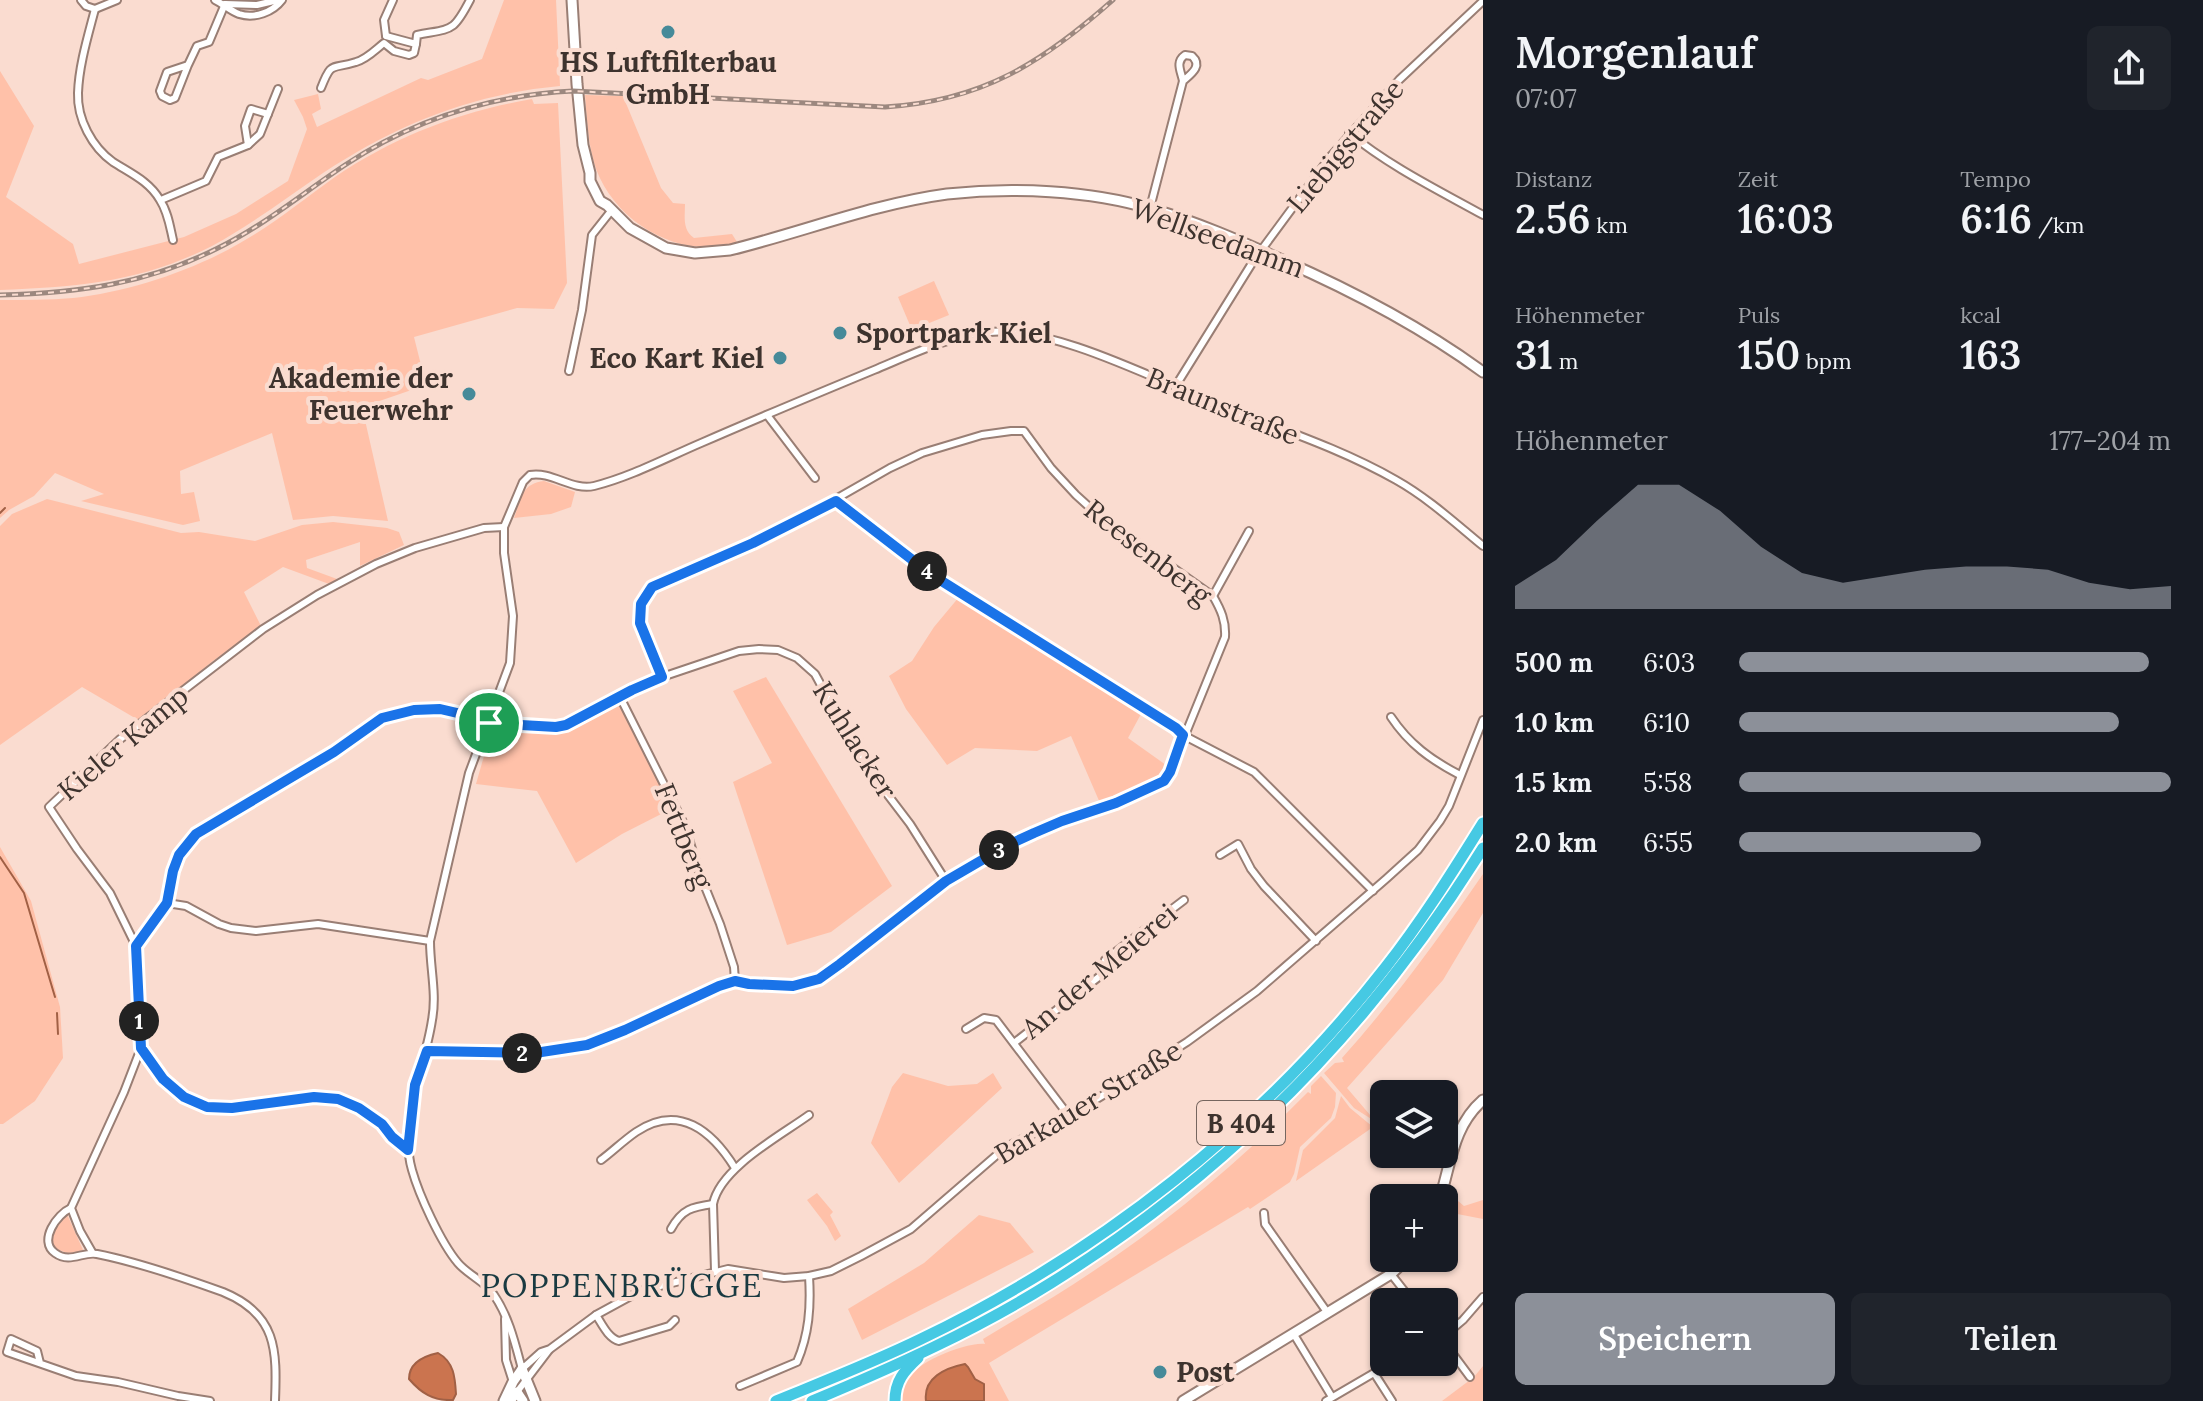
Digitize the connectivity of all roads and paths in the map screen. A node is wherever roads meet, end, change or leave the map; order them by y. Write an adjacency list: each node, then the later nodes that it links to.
1 (81, 0): 10 (street)
2 (117, 0): 10 (street)
3 (215, 0): 9 (street)
4 (280, 0): 9 (street)
5 (393, 0): 11 (street)
6 (470, 0): 12 (street)
7 (571, 1): 21 (main road, Wellseedamm)
8 (1483, 1): 18 (street, Liebigstraße)
9 (225, 4): 13 (street)
10 (95, 9): 20 (street)
11 (385, 40): 12 (street); 12 (street); 15 (street)
12 (416, 44)
13 (188, 65): 13 (street)
14 (1183, 81): 22 (street)
15 (321, 88)
16 (278, 89): 17 (street)
17 (268, 114): 19 (street); 19 (street)
18 (1349, 133): 23 (street); 25 (street, Liebigstraße)
19 (248, 145): 20 (street)
20 (161, 200): 24 (street)
21 (609, 208): 22 (main road, Wellseedamm); 26 (street)
22 (1150, 208): 25 (main road, Wellseedamm)
23 (1483, 215)
24 (173, 240)
25 (1261, 250): 27 (main road, Wellseedamm); 28 (street, Liebigstraße)
26 (569, 371)
27 (1483, 372)
28 (1175, 387): 29 (street, Braunstraße); 34 (street, Braunstraße)
29 (767, 415): 30 (street); 32 (street, Braunstraße)
30 (815, 478)
31 (836, 501): 35 (street, Reesenberg); 36 (street); 41 (street)
32 (504, 527): 40 (street); 52 (street, Kieler Kamp)
33 (1249, 531): 35 (street)
34 (1483, 546)
35 (1213, 596): 41 (street, Reesenberg)
36 (662, 677): 37 (street, Kuhlacker); 46 (street, Kuhlacker)
37 (620, 697): 40 (street, Kuhlacker); 53 (street, Fettberg)
38 (1391, 717): 42 (street)
39 (1483, 720): 42 (street, Barkauer Straße)
40 (489, 723): 49 (street, Kuhlacker); 50 (street)
41 (1183, 735): 46 (street, Reesenberg); 47 (street)
42 (1460, 775): 47 (street, Barkauer Straße)
43 (1483, 823): 97 (highway, B 404)
44 (1483, 848): 82 (highway, B 404)
45 (1220, 855): 51 (street)
46 (946, 881): 53 (street, Reesenberg)
47 (1373, 891): 51 (street, Barkauer Straße)
48 (1184, 900): 55 (street, An der Meierei)
49 (167, 903): 50 (street); 52 (street, Kuhlacker)
50 (430, 941): 57 (street)
51 (1316, 941): 60 (street, Barkauer Straße)
52 (136, 946): 56 (street, Kieler Kamp)
53 (735, 981): 57 (street, Reesenberg)
54 (966, 1029): 55 (street)
55 (1014, 1043): 60 (street)
56 (141, 1048): 61 (street); 66 (street, Kieler Kamp)
57 (427, 1051): 61 (street)
58 (1483, 1100): 64 (main road)
59 (809, 1115): 63 (street)
60 (1069, 1116): 72 (street, Barkauer Straße)
61 (408, 1150): 76 (street)
62 (601, 1160): 63 (street)
63 (735, 1168): 65 (street)
64 (1444, 1184)
65 (713, 1204): 68 (street); 70 (street)
66 (71, 1208): 69 (street); 69 (street, Kieler Kamp)
67 (1264, 1213): 75 (street)
68 (671, 1229)
69 (92, 1252): 94 (street, Kieler Kamp)
70 (715, 1271): 72 (street, Barkauer Straße); 77 (street, Barkauer Straße)
71 (1391, 1274): 73 (street); 75 (main road)
72 (809, 1276): 90 (street)
73 (1402, 1288)
74 (1483, 1297): 79 (street)
75 (1327, 1312): 80 (main road)
76 (505, 1315): 85 (street); 91 (street)
77 (596, 1315): 78 (street); 81 (street, Barkauer Straße)
78 (675, 1320)
79 (1458, 1325)
80 (1293, 1333): 92 (street); 100 (main road)
81 (550, 1349): 85 (street, Barkauer Straße); 89 (street, Barkauer Straße)
82 (927, 1350): 98 (highway, B 404); 99 (highway)
83 (1458, 1359): 88 (street)
84 (40, 1363): 84 (street); 93 (street)
85 (522, 1369): 89 (main road); 91 (main road, Barkauer Straße)
86 (1370, 1375): 92 (street)
87 (1376, 1376): 101 (street)
88 (1470, 1377)
89 (525, 1379): 91 (street, Barkauer Straße); 96 (main road)
90 (740, 1386)
91 (517, 1392): 95 (main road, Barkauer Straße)
92 (1329, 1399)
93 (210, 1401)
94 (275, 1401)
95 (507, 1401)
96 (535, 1401)
97 (776, 1401)
98 (812, 1401)
99 (895, 1401)
100 (1183, 1401)
101 (1392, 1401)

